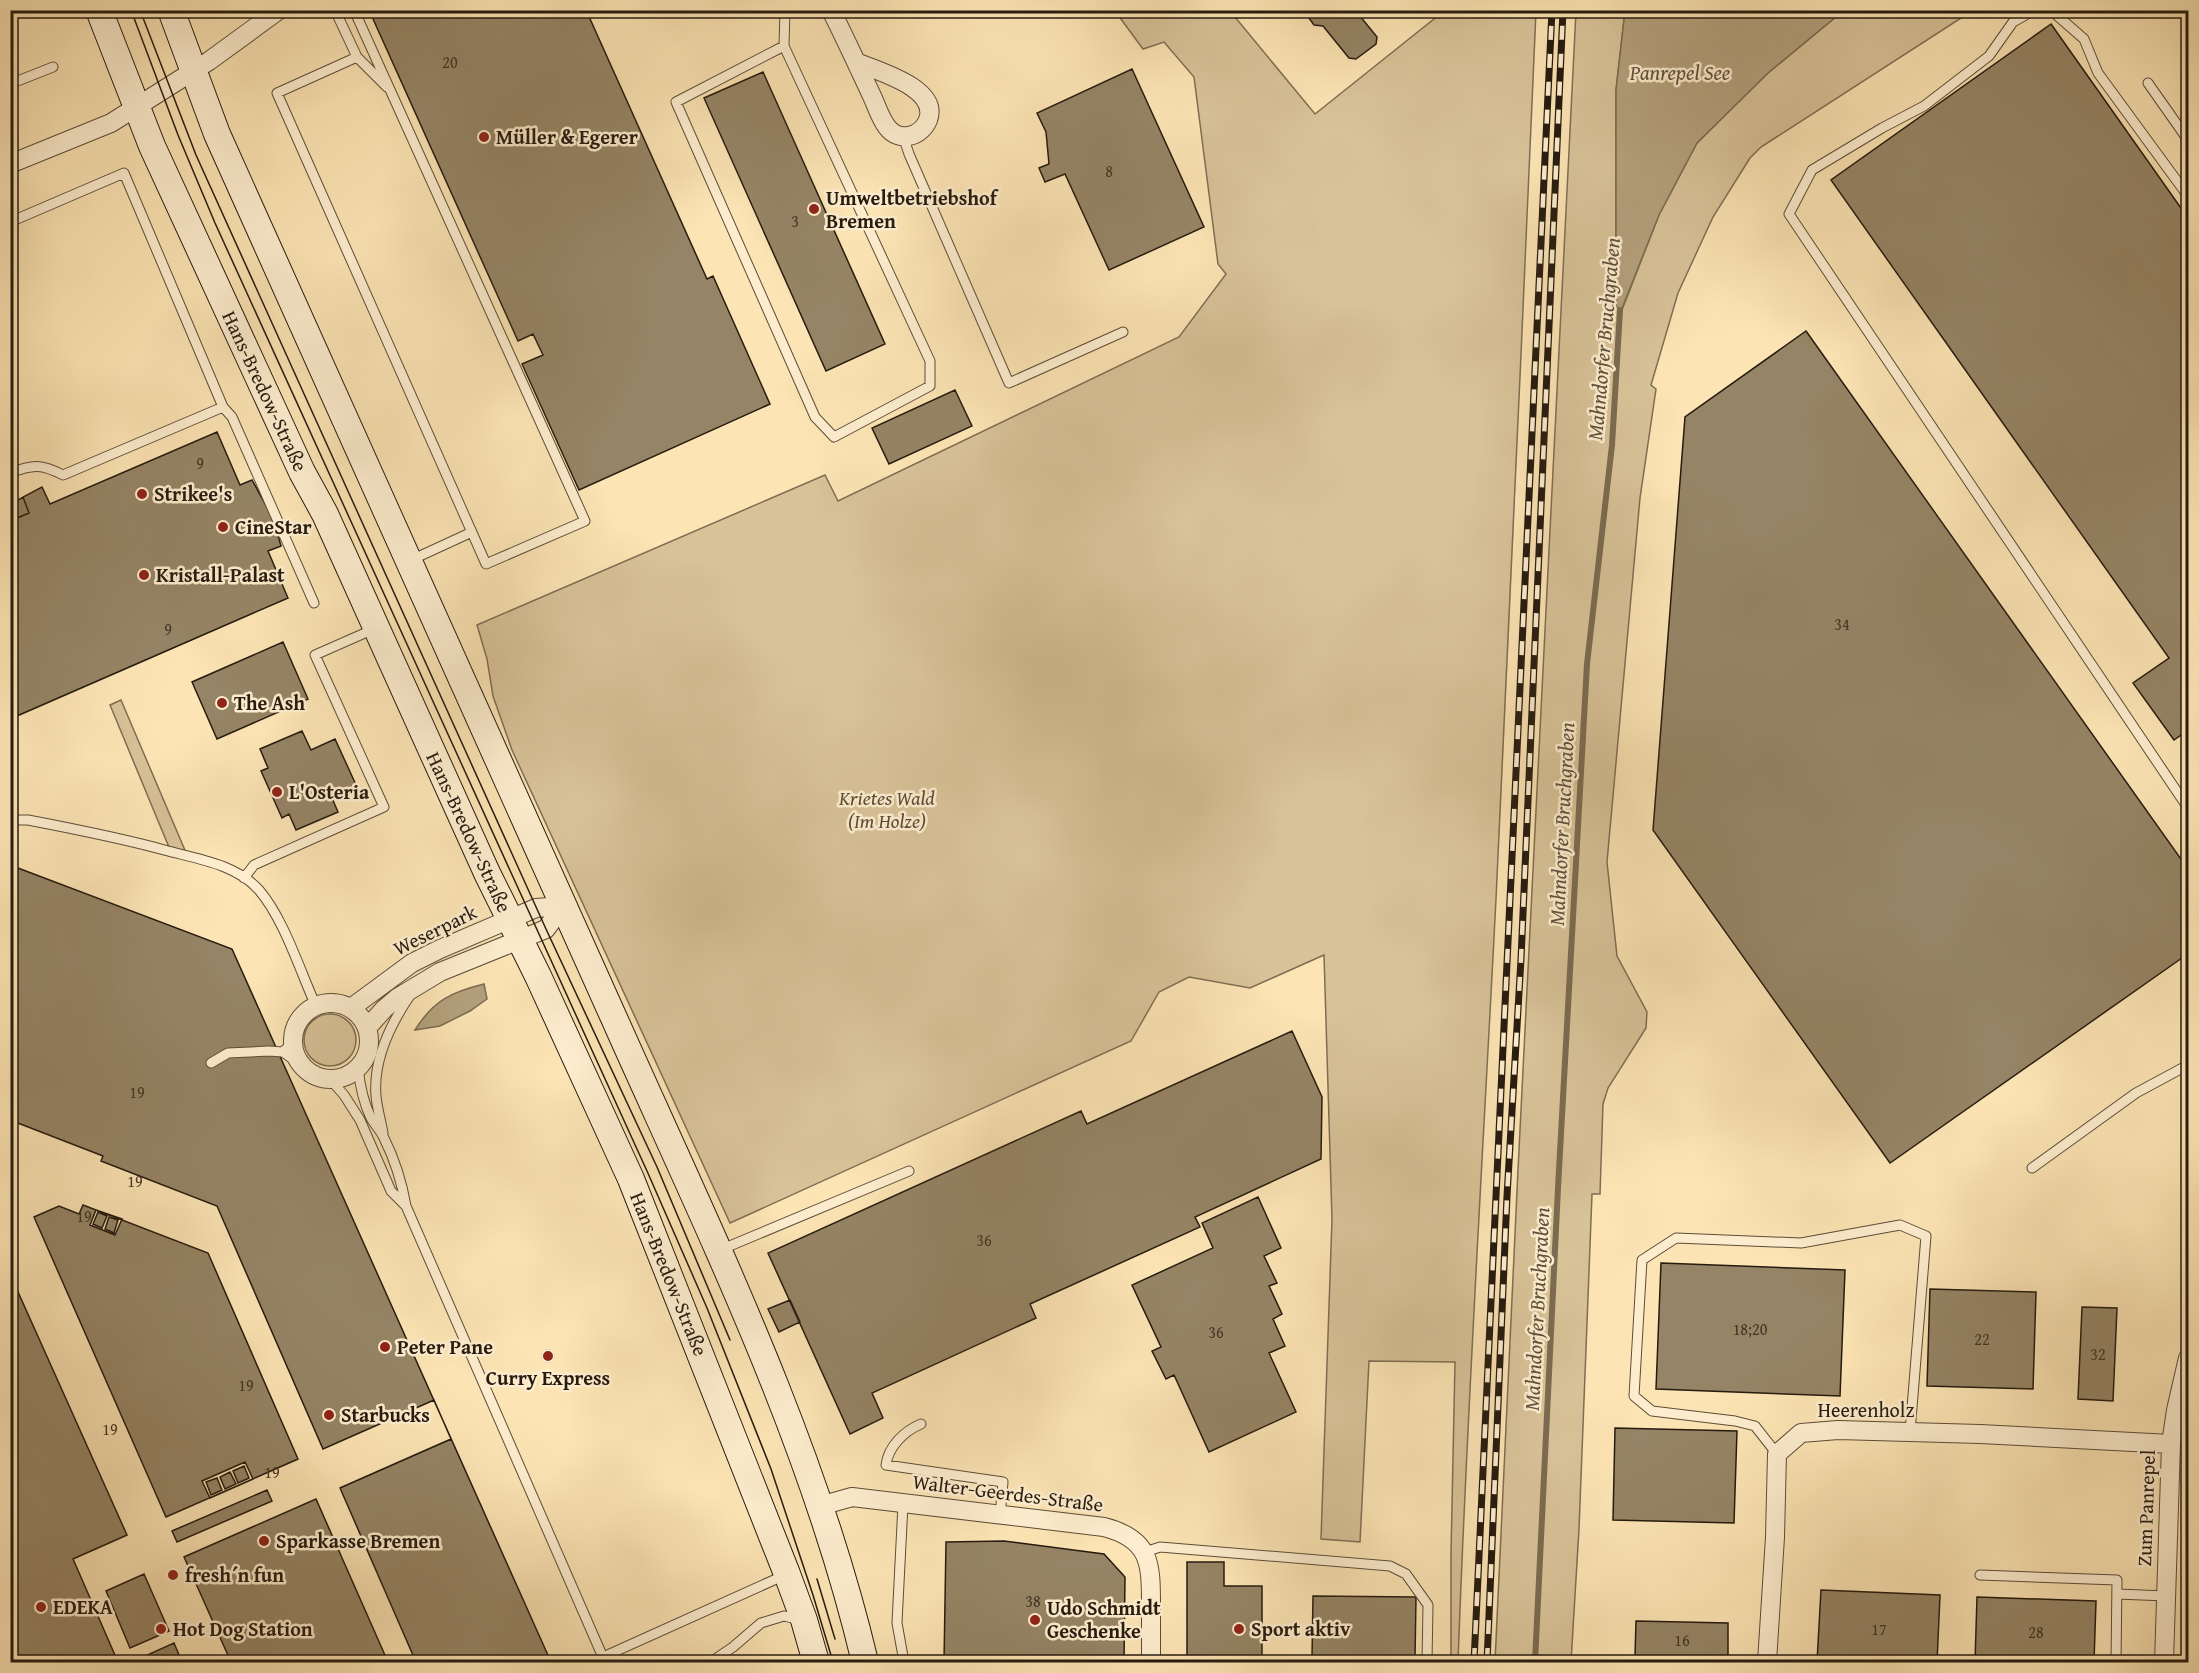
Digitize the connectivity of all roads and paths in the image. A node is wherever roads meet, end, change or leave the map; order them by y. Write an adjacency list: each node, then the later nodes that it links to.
1 (99, 10): 16 (main road, Hans-Bredow-Straße)
2 (171, 10): 12 (main road)
3 (279, 10): 12 (street)
4 (335, 10): 9 (lane)
5 (354, 10): 15 (lane)
6 (785, 10): 8 (lane)
7 (831, 10): 10 (street)
8 (784, 46): 8 (lane)
9 (357, 57): 15 (lane); 25 (lane)
10 (856, 62): 17 (street); 17 (street)
11 (53, 67): 14 (lane)
12 (194, 70): 16 (street); 26 (main road)
13 (2148, 83): 18 (lane)
14 (10, 84)
15 (392, 93): 25 (lane)
16 (136, 108): 19 (street); 28 (main road, Hans-Bredow-Straße)
17 (903, 136): 22 (lane)
18 (2188, 140)
19 (10, 164)
20 (2188, 196): 29 (lane)
21 (10, 222): 23 (lane)
22 (1123, 332)
23 (223, 407): 24 (lane); 27 (lane)
24 (10, 473)
25 (472, 532): 26 (lane)
26 (408, 562): 32 (main road)
27 (314, 603)
28 (376, 628): 31 (lane); 33 (main road, Hans-Bredow-Straße)
29 (2188, 808)
30 (10, 820): 31 (lane)
31 (244, 878): 35 (lane)
32 (563, 906): 33 (street, Weserpark); 47 (main road)
33 (515, 930): 34 (street, Weserpark); 36 (street, Weserpark); 57 (main road, Hans-Bredow-Straße)
34 (417, 985): 37 (street, Weserpark); 43 (lane)
35 (316, 1006): 36 (street); 38 (street)
36 (351, 1008): 37 (street)
37 (367, 1028): 41 (street)
38 (288, 1047): 39 (lane); 42 (street)
39 (211, 1063)
40 (2188, 1065): 44 (lane)
41 (358, 1068): 42 (street); 43 (lane)
42 (330, 1079): 46 (lane)
43 (383, 1136): 46 (lane)
44 (2032, 1168)
45 (909, 1170): 47 (lane)
46 (406, 1206): 62 (lane)
47 (718, 1251): 54 (main road)
48 (2188, 1358): 51 (street, Zum Panrepel)
49 (921, 1424): 55 (lane)
50 (1910, 1432): 51 (street, Heerenholz); 52 (street, Heerenholz); 52 (lane)
51 (2171, 1444): 60 (street, Zum Panrepel)
52 (1777, 1454): 69 (street)
53 (903, 1503): 54 (street, Walter-Geerdes-Straße); 55 (street, Walter-Geerdes-Straße); 66 (lane)
54 (820, 1506): 65 (main road)
55 (1000, 1516): 56 (street, Walter-Geerdes-Straße)
56 (1145, 1552): 67 (street); 68 (lane)
57 (787, 1574): 61 (main road, Hans-Bredow-Straße); 62 (lane)
58 (1980, 1575): 59 (lane)
59 (2117, 1594): 60 (lane); 70 (lane)
60 (2166, 1596): 71 (street, Zum Panrepel)
61 (804, 1620): 63 (lane); 64 (main road, Hans-Bredow-Straße)
62 (604, 1660)
63 (711, 1662)
64 (816, 1662)
65 (865, 1662)
66 (904, 1662)
67 (1151, 1662)
68 (1427, 1662)
69 (1767, 1662)
70 (2116, 1662)
71 (2164, 1662)

